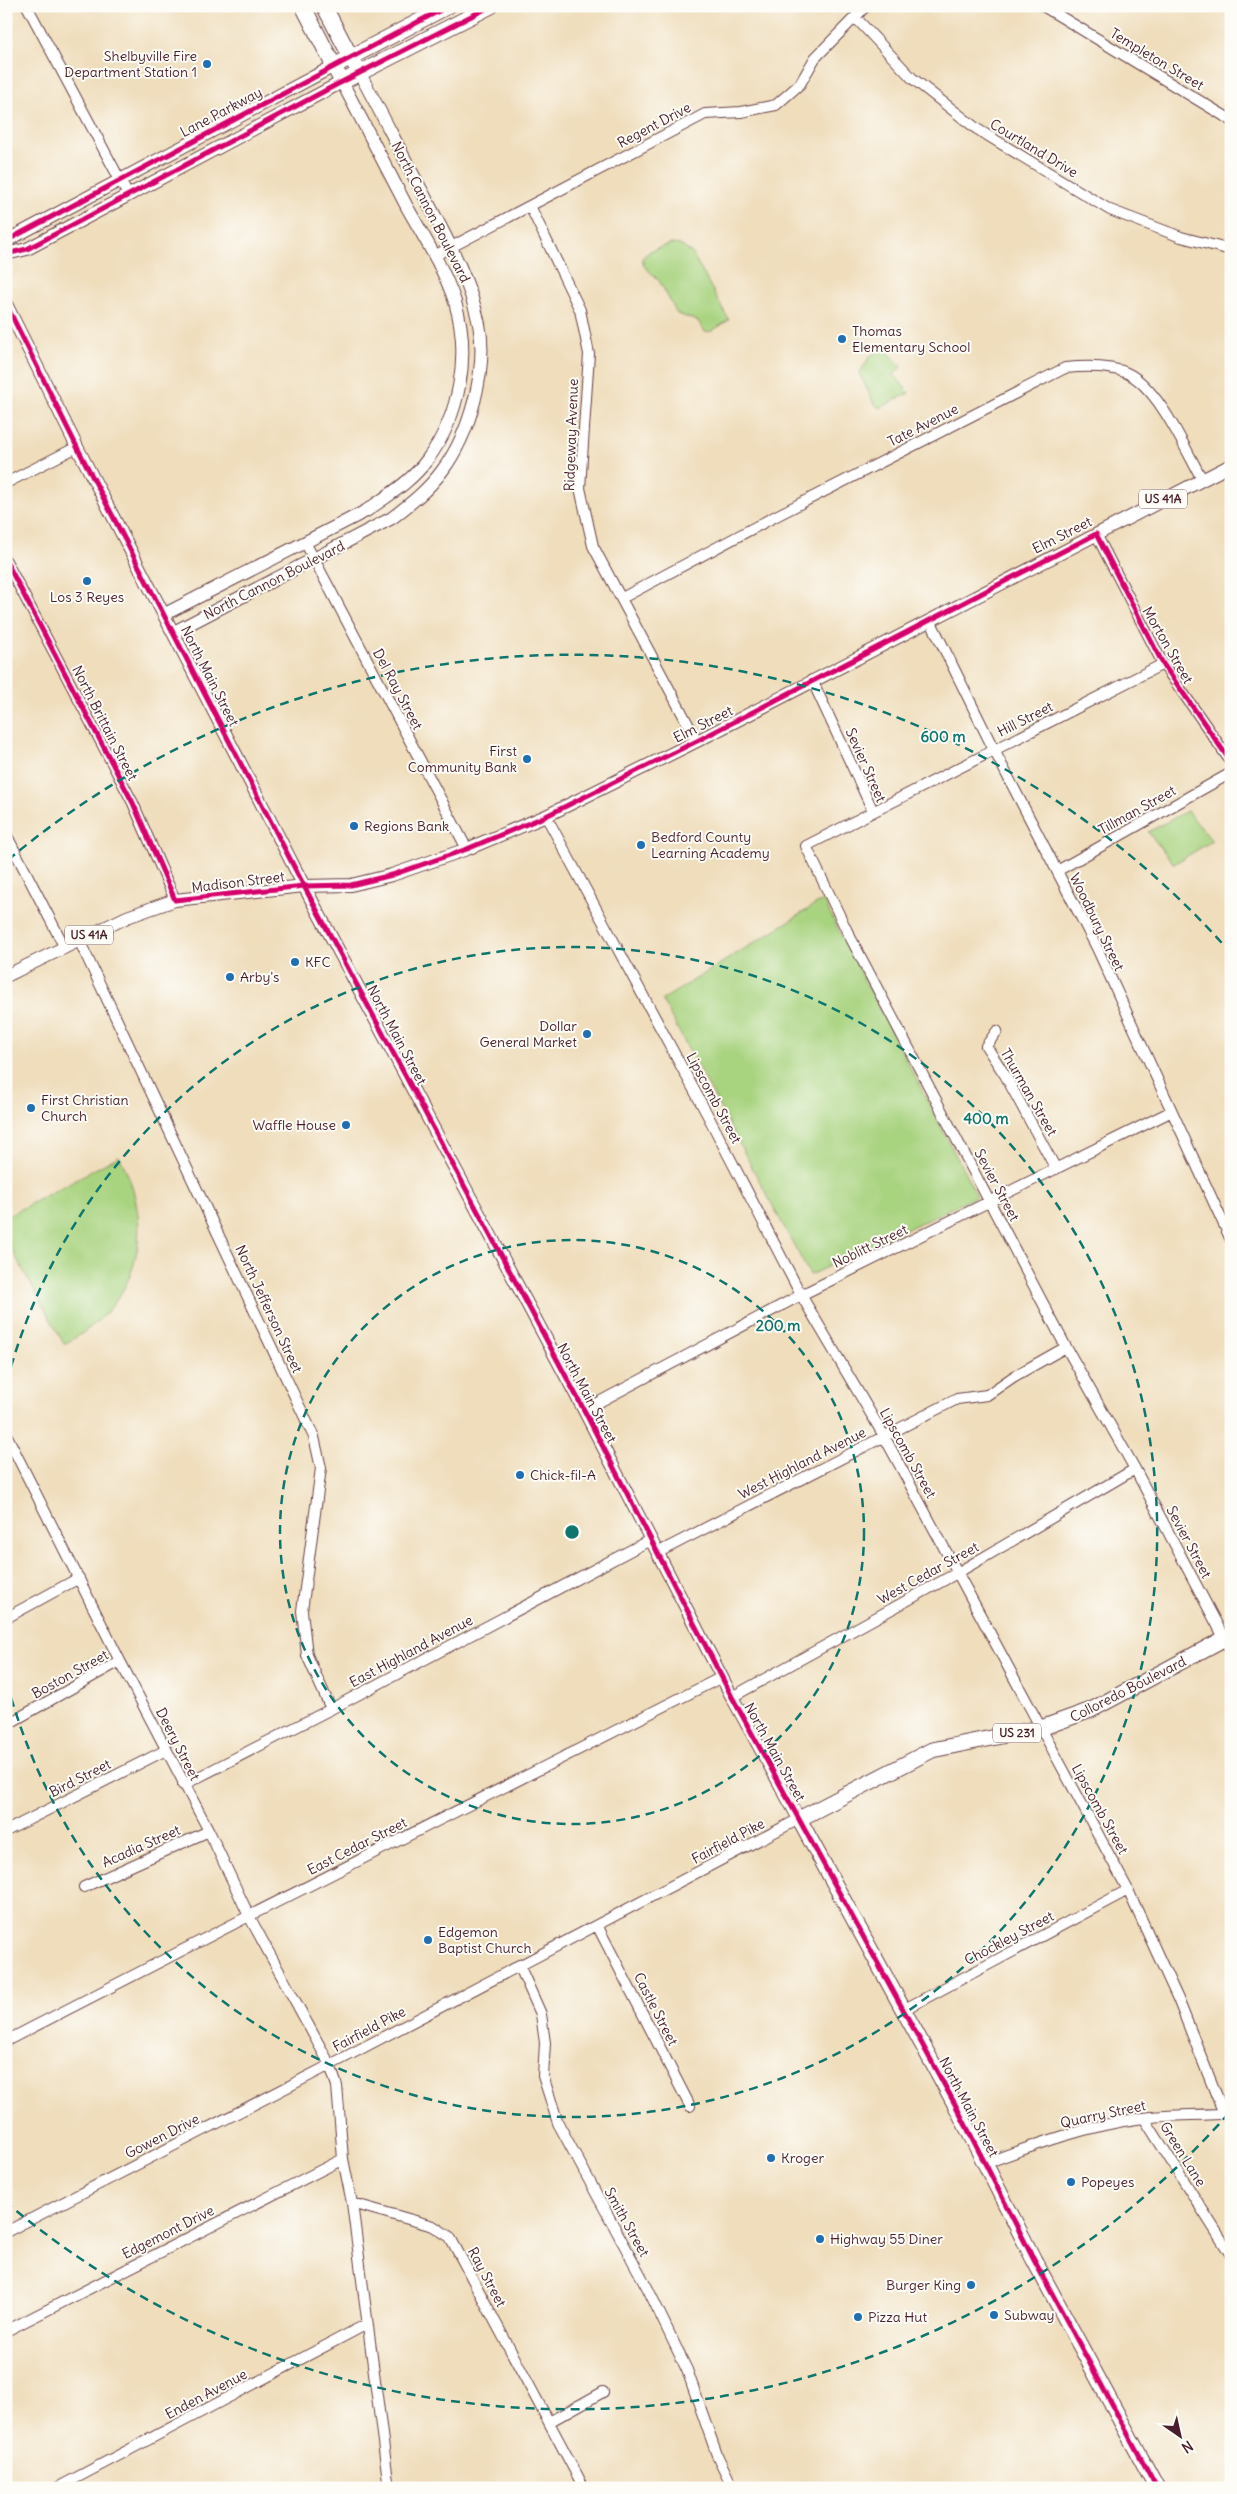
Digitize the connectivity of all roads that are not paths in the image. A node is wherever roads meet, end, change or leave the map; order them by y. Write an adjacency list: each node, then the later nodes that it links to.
1 (27, 6): 16 (street)
2 (304, 6): 10 (highway, North Cannon Boulevard)
3 (324, 6): 9 (highway, North Cannon Boulevard)
4 (448, 6): 9 (highway, Lane Parkway)
5 (491, 6): 11 (highway)
6 (866, 6): 8 (street, Regent Drive)
7 (1043, 6): 14 (street, Templeton Street)
8 (855, 17): 18 (street, Regent Drive); 21 (street, Courtland Drive)
9 (351, 57): 10 (highway, Lane Parkway); 11 (highway, North Cannon Boulevard)
10 (334, 66): 12 (highway, North Cannon Boulevard); 13 (main road, Lane Parkway)
11 (360, 74): 12 (highway); 20 (main road, North Cannon Boulevard)
12 (342, 82): 15 (main road); 23 (main road, North Cannon Boulevard)
13 (233, 119): 15 (street); 16 (main road, Lane Parkway)
14 (1231, 120)
15 (241, 135): 17 (main road)
16 (120, 179): 17 (street); 19 (main road, Lane Parkway)
17 (128, 195): 22 (main road)
18 (530, 206): 20 (street, Regent Drive); 33 (street, Ridgeway Avenue)
19 (6, 241)
20 (451, 247): 23 (street, Regent Drive); 31 (main road, North Cannon Boulevard)
21 (1231, 250)
22 (6, 254)
23 (434, 256): 30 (main road, North Cannon Boulevard)
24 (6, 304): 25 (main road, North Main Street)
25 (77, 447): 28 (street); 34 (main road, North Main Street)
26 (1231, 465): 27 (main road, Elm Street / US 41A)
27 (1202, 479): 29 (main road, Elm Street / US 41A); 33 (street, Tate Avenue)
28 (6, 482)
29 (1096, 534): 35 (main road, Elm Street / US 41A); 37 (street, Morton Street)
30 (306, 542): 31 (street, Del Ray Street); 34 (main road, North Cannon Boulevard)
31 (314, 560): 36 (main road, North Cannon Boulevard); 46 (street, Del Ray Street)
32 (6, 561): 49 (street, North Brittain Street)
33 (622, 598): 39 (street, Ridgeway Avenue)
34 (165, 614): 36 (main road, North Main Street)
35 (930, 620): 38 (main road, Elm Street / US 41A); 40 (street, Woodbury Street)
36 (174, 632): 48 (main road, North Main Street)
37 (1163, 664): 40 (street, Hill Street); 41 (street, Morton Street)
38 (812, 680): 39 (main road, Elm Street / US 41A); 43 (street, Sevier Street)
39 (697, 741): 44 (main road, Elm Street / US 41A)
40 (994, 750): 43 (street, Hill Street); 47 (street, Woodbury Street)
41 (1231, 762)
42 (1231, 773): 47 (street, Tillman Street)
43 (873, 811): 56 (street, Sevier Street)
44 (546, 816): 46 (main road, Elm Street / US 41A); 58 (street, Lipscomb Street)
45 (6, 834): 51 (street)
46 (467, 849): 48 (main road, Elm Street / US 41A)
47 (1057, 871): 54 (street, Woodbury Street)
48 (304, 886): 49 (main road, Madison Street / US 41A); 60 (main road, North Main Street)
49 (175, 900): 50 (main road, Madison Street / US 41A)
50 (79, 940): 51 (main road, Madison Street / US 41A); 73 (street, North Jefferson Street)
51 (65, 948): 52 (main road, Madison Street / US 41A)
52 (6, 976)
53 (997, 1031): 55 (street, Thurman Street)
54 (1170, 1112): 55 (street, Noblitt Street); 57 (street, Woodbury Street)
55 (1056, 1169): 56 (street, Noblitt Street)
56 (991, 1202): 58 (street, Noblitt Street); 59 (street, Sevier Street)
57 (1230, 1235)
58 (801, 1294): 60 (street, Noblitt Street); 62 (street, Lipscomb Street)
59 (1066, 1347): 62 (street, West Highland Avenue); 63 (street, Sevier Street)
60 (584, 1410): 64 (main road, North Main Street)
61 (6, 1434): 67 (street, Deery Street)
62 (884, 1436): 65 (street, West Highland Avenue); 66 (street, Lipscomb Street)
63 (1135, 1470): 66 (street, West Cedar Street); 69 (street, Sevier Street)
64 (650, 1540): 65 (main road, North Main Street); 73 (street, East Highland Avenue)
65 (657, 1553): 71 (main road, North Main Street)
66 (957, 1573): 72 (street, West Cedar Street); 75 (street, Lipscomb Street)
67 (78, 1578): 68 (street); 70 (street, Deery Street)
68 (6, 1618)
69 (1228, 1641): 75 (highway, Colloredo Boulevard / US 231)
70 (120, 1661): 74 (street, Boston Street); 76 (street, Deery Street)
71 (722, 1677): 72 (main road, North Main Street); 83 (street, East Cedar Street)
72 (732, 1696): 78 (main road, North Main Street)
73 (331, 1709): 77 (street, East Highland Avenue)
74 (6, 1725)
75 (1041, 1728): 78 (highway, Colloredo Boulevard / US 231); 82 (street, Lipscomb Street)
76 (166, 1750): 77 (street, Deery Street); 79 (street, Bird Street)
77 (183, 1784): 80 (street, Deery Street)
78 (799, 1819): 84 (street, Fairfield Pike); 86 (highway, North Main Street)
79 (6, 1831)
80 (209, 1831): 81 (street, Acadia Street); 83 (street, Deery Street)
81 (84, 1887)
82 (1128, 1890): 86 (street, Chockley Street); 90 (street, Lipscomb Street)
83 (249, 1916): 87 (street, East Cedar Street); 88 (street, Deery Street)
84 (597, 1925): 85 (street, Fairfield Pike); 89 (street, Castle Street)
85 (519, 1965): 88 (street, Fairfield Pike); 105 (street, Smith Street)
86 (903, 2010): 93 (highway, North Main Street)
87 (6, 2042)
88 (330, 2065): 92 (street, Fairfield Pike); 95 (street, Gowen Drive)
89 (690, 2106)
90 (1227, 2113): 91 (street, Quarry Street)
91 (1144, 2118): 93 (street, Quarry Street); 96 (street, Green Lane)
92 (343, 2159): 94 (street, Fairfield Pike); 98 (street, Edgemont Drive)
93 (986, 2163): 101 (highway, North Main Street)
94 (352, 2203): 97 (street, Fairfield Pike); 100 (street, Ray Street)
95 (6, 2232)
96 (1231, 2255)
97 (368, 2324): 102 (street, Enden Avenue); 103 (street, Fairfield Pike)
98 (6, 2331)
99 (603, 2392): 100 (street)
100 (549, 2422): 104 (street, Ray Street)
101 (1152, 2486)
102 (57, 2488)
103 (389, 2488)
104 (584, 2488)
105 (733, 2488)

